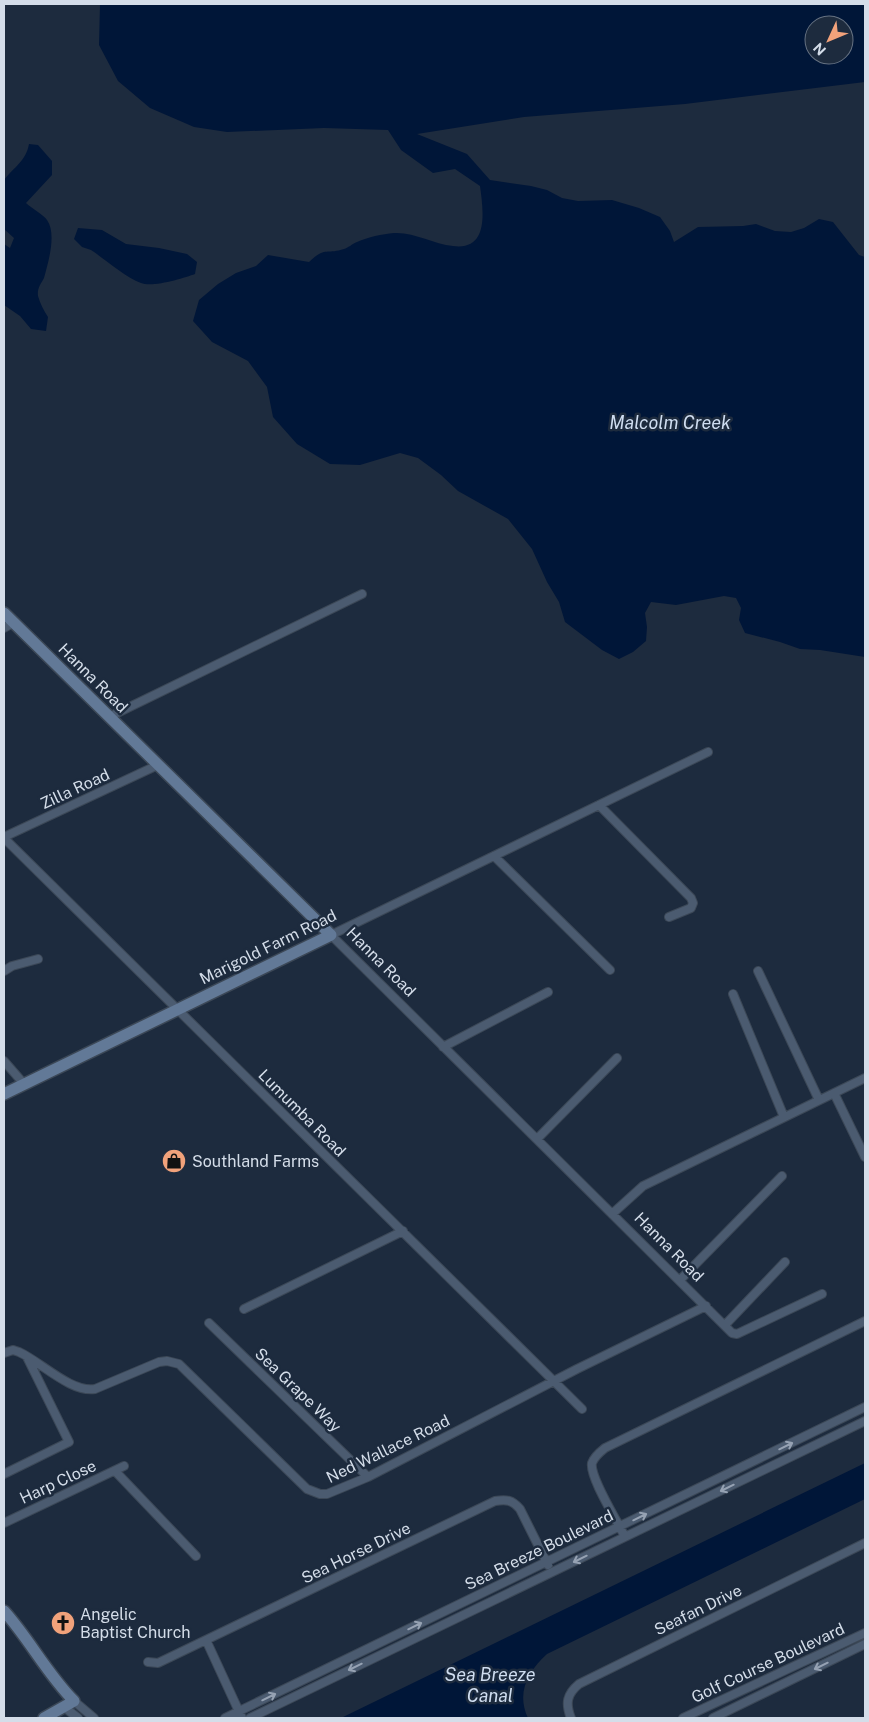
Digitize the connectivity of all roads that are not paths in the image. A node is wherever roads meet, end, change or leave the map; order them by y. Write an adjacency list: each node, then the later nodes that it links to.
1 (362, 594): 4 (street)
2 (4, 613): 3 (street, Hanna Road)
3 (9, 625): 4 (street, Hanna Road)
4 (109, 717): 6 (street, Hanna Road)
5 (708, 752): 7 (street, Marigold Farm Road)
6 (158, 765): 8 (street, Zilla Road); 11 (street, Hanna Road)
7 (599, 805): 9 (street, Marigold Farm Road); 10 (street)
8 (4, 837): 18 (street, Lumumba Road)
9 (494, 856): 11 (street, Marigold Farm Road); 13 (street)
10 (669, 918)
11 (331, 935): 18 (street, Marigold Farm Road); 19 (street, Hanna Road)
12 (38, 959): 14 (street)
13 (610, 970)
14 (4, 971)
15 (758, 971): 26 (street)
16 (548, 992): 19 (street)
17 (733, 994): 27 (street)
18 (177, 1009): 23 (street, Marigold Farm Road); 32 (street, Lumumba Road)
19 (443, 1047): 28 (street, Hanna Road)
20 (617, 1058): 28 (street)
21 (4, 1061): 23 (street)
22 (865, 1078): 24 (street)
23 (24, 1084): 25 (street, Marigold Farm Road)
24 (834, 1093): 26 (street); 29 (street)
25 (4, 1094)
26 (819, 1100): 27 (street)
27 (784, 1117): 31 (street)
28 (537, 1139): 31 (street, Hanna Road)
29 (865, 1157)
30 (782, 1176): 34 (street)
31 (612, 1214): 34 (street, Hanna Road)
32 (402, 1232): 37 (street); 43 (street, Lumumba Road)
33 (785, 1262): 40 (street)
34 (680, 1280): 36 (street, Hanna Road)
35 (822, 1294): 40 (street, Hanna Road)
36 (706, 1306): 40 (street, Hanna Road); 43 (street, Ned Wallace Road)
37 (244, 1309)
38 (865, 1321): 52 (street)
39 (209, 1323): 50 (street, Sea Grape Way)
40 (725, 1325)
41 (4, 1353): 42 (street, Ned Wallace Road)
42 (26, 1356): 49 (street); 50 (street, Ned Wallace Road)
43 (554, 1381): 45 (street, Lumumba Road); 50 (street, Ned Wallace Road)
44 (865, 1407): 52 (street, Sea Breeze Boulevard, one-way to 44)
45 (582, 1409)
46 (865, 1422): 53 (street, Sea Breeze Boulevard, one-way to 53)
47 (124, 1466): 48 (street, Harp Close)
48 (114, 1471): 51 (street, Harp Close); 55 (street)
49 (4, 1474)
50 (368, 1477)
51 (4, 1522)
52 (620, 1526): 53 (street); 56 (street, Sea Breeze Boulevard)
53 (625, 1537): 57 (street, Sea Breeze Boulevard, one-way to 57)
54 (865, 1544): 70 (street, Seafan Drive)
55 (196, 1556)
56 (547, 1562): 57 (street, Sea Horse Drive); 60 (street, Sea Horse Drive); 64 (street, Sea Breeze Boulevard, one-way to 56)
57 (552, 1572): 69 (street, Sea Breeze Boulevard, one-way to 69)
58 (4, 1611): 63 (street)
59 (865, 1632): 71 (street, Golf Course Boulevard)
60 (206, 1640): 62 (street, Sea Horse Drive); 64 (street)
61 (865, 1644): 72 (street, Golf Course Boulevard, one-way to 72)
62 (148, 1662)
63 (69, 1704): 65 (street); 66 (street); 67 (street)
64 (240, 1715): 68 (street, Sea Breeze Boulevard)
65 (44, 1718)
66 (78, 1718)
67 (94, 1718)
68 (225, 1718)
69 (250, 1718)
70 (571, 1718)
71 (683, 1718)
72 (713, 1718)

